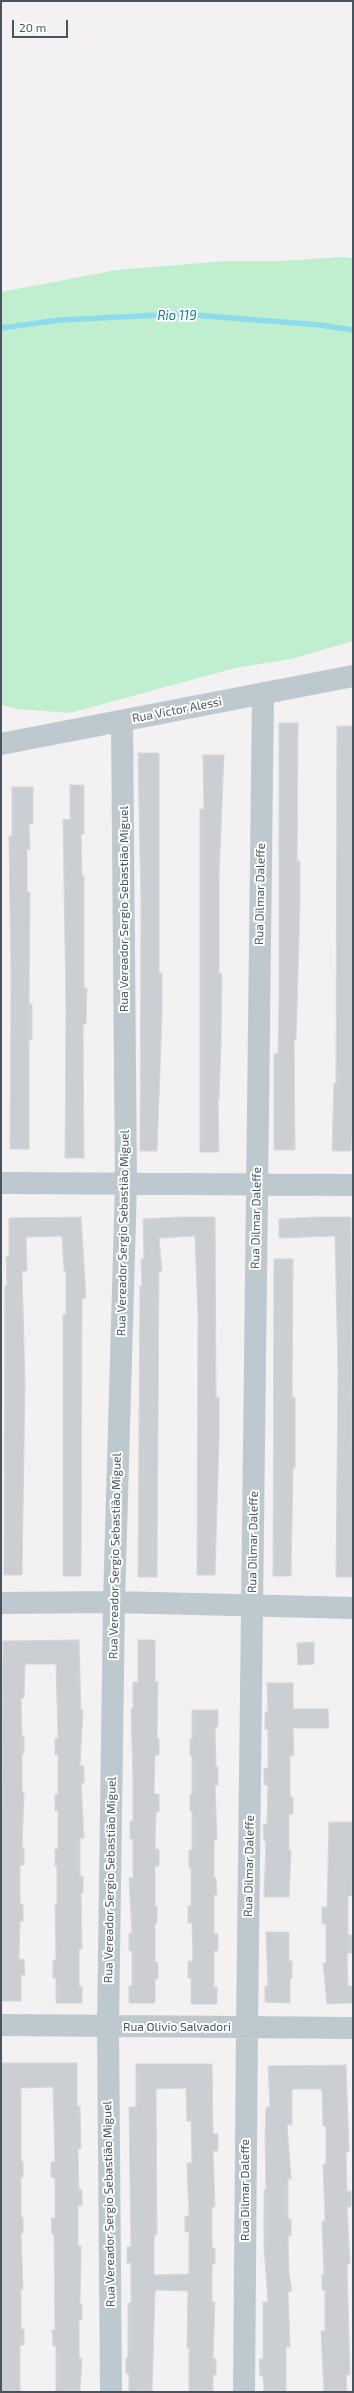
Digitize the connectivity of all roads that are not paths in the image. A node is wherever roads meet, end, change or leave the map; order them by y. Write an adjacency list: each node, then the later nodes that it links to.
1 (353, 676): 2 (street, Rua Victor Alessi)
2 (263, 693): 3 (street, Rua Victor Alessi); 8 (street, Rua Dilmar Daleffe)
3 (122, 721): 4 (street, Rua Victor Alessi); 6 (street, Rua Vereador Sergio Sebastião Miguel)
4 (1, 744)
5 (1, 1184): 6 (street)
6 (126, 1184): 8 (street); 9 (street, Rua Vereador Sergio Sebastião Miguel)
7 (353, 1185): 8 (street)
8 (256, 1186): 11 (street, Rua Dilmar Daleffe)
9 (114, 1602): 10 (street); 11 (street); 14 (street, Rua Vereador Sergio Sebastião Miguel)
10 (1, 1603)
11 (252, 1606): 12 (street); 15 (street, Rua Dilmar Daleffe)
12 (353, 1608)
13 (1, 2025): 14 (street, Rua Olivio Salvadori)
14 (108, 2026): 15 (street, Rua Olivio Salvadori); 17 (street, Rua Vereador Sergio Sebastião Miguel)
15 (246, 2027): 16 (street, Rua Olivio Salvadori); 18 (street, Rua Dilmar Daleffe)
16 (353, 2028)
17 (112, 2392)
18 (244, 2392)

